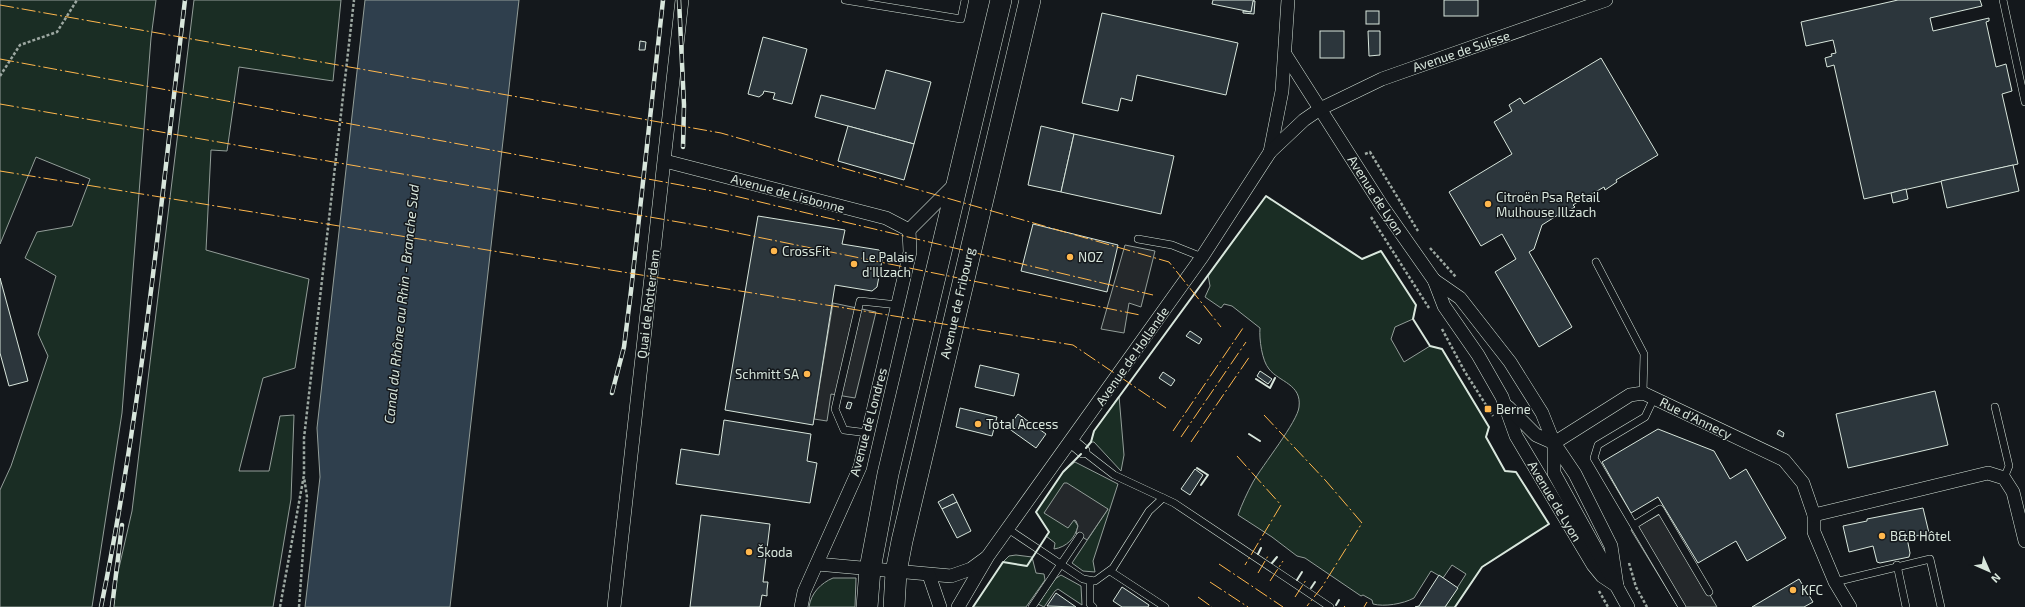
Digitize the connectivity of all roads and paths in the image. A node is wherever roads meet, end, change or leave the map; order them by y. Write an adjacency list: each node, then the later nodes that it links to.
1 (77, 0): 12 (path)
2 (354, 0): 31 (path)
3 (682, 0): 16 (street, Quai de Rotterdam)
4 (845, 0): 5 (lane)
5 (965, 0)
6 (1001, 0): 17 (main road, Avenue de Fribourg)
7 (1030, 0): 46 (main road, Avenue de Fribourg)
8 (1288, 0): 11 (street, Avenue de Hollande)
9 (1606, 0): 14 (street, Avenue de Suisse)
10 (2002, 0): 13 (lane)
11 (1285, 54): 14 (street); 15 (street, Avenue de Hollande)
12 (0, 76)
13 (2025, 100)
14 (1320, 109): 15 (street, Avenue de Hollande); 22 (street, Avenue de Lyon)
15 (1270, 152): 20 (street, Avenue de Hollande)
16 (665, 161): 18 (street, Avenue de Lisbonne); 54 (street, Quai de Rotterdam)
17 (958, 181): 18 (street); 44 (main road, Avenue de Fribourg)
18 (909, 230): 23 (street, Avenue de Londres)
19 (1138, 239): 20 (lane)
20 (1202, 258): 28 (street, Avenue de Hollande)
21 (1596, 262): 24 (lane)
22 (1434, 280): 25 (street, Avenue de Lyon); 29 (street, Avenue de Lyon)
23 (898, 306): 27 (street, Avenue de Londres); 27 (lane)
24 (1648, 395): 29 (street); 34 (street, Rue d'Annecy); 36 (lane)
25 (1506, 406): 29 (street, Avenue de Lyon); 50 (street, Avenue de Lyon)
26 (1995, 407): 32 (lane)
27 (868, 433): 41 (street, Avenue de Londres)
28 (1071, 441): 30 (street); 37 (street, Avenue de Hollande)
29 (1554, 443): 50 (street, Avenue de Lyon); 50 (street, Avenue de Lyon)
30 (1083, 451): 33 (lane)
31 (304, 475): 52 (path); 53 (path)
32 (2004, 478): 34 (street); 35 (street)
33 (1162, 498): 45 (lane); 63 (lane)
34 (1814, 515): 49 (street, Rue d'Annecy)
35 (2022, 516): 39 (street)
36 (1634, 525): 51 (lane); 65 (lane)
37 (1008, 529): 40 (street, Avenue de Hollande); 42 (lane)
38 (1080, 536): 42 (lane)
39 (2025, 541)
40 (988, 556): 47 (street, Avenue de Hollande); 59 (street, Avenue de Hollande)
41 (817, 564): 44 (street, Avenue de Hollande); 55 (street, Avenue de Londres)
42 (1061, 564): 48 (lane); 60 (lane)
43 (1897, 565): 49 (lane); 67 (lane); 68 (lane)
44 (870, 569): 46 (street, Avenue de Hollande); 56 (main road, Avenue de Fribourg)
45 (1110, 571): 48 (lane); 62 (lane)
46 (896, 572): 47 (street, Avenue de Hollande); 57 (main road, Avenue de Fribourg)
47 (929, 575): 58 (street)
48 (1090, 582): 61 (lane)
49 (1835, 582): 66 (street, Rue d'Annecy)
50 (1617, 586): 64 (street, Avenue de Lyon)
51 (1709, 592)
52 (280, 607)
53 (299, 607)
54 (614, 607)
55 (802, 607)
56 (867, 607)
57 (894, 607)
58 (940, 607)
59 (958, 607)
60 (1032, 607)
61 (1093, 607)
62 (1165, 607)
63 (1330, 607)
64 (1628, 607)
65 (1682, 607)
66 (1850, 607)
67 (1906, 607)
68 (1941, 607)

